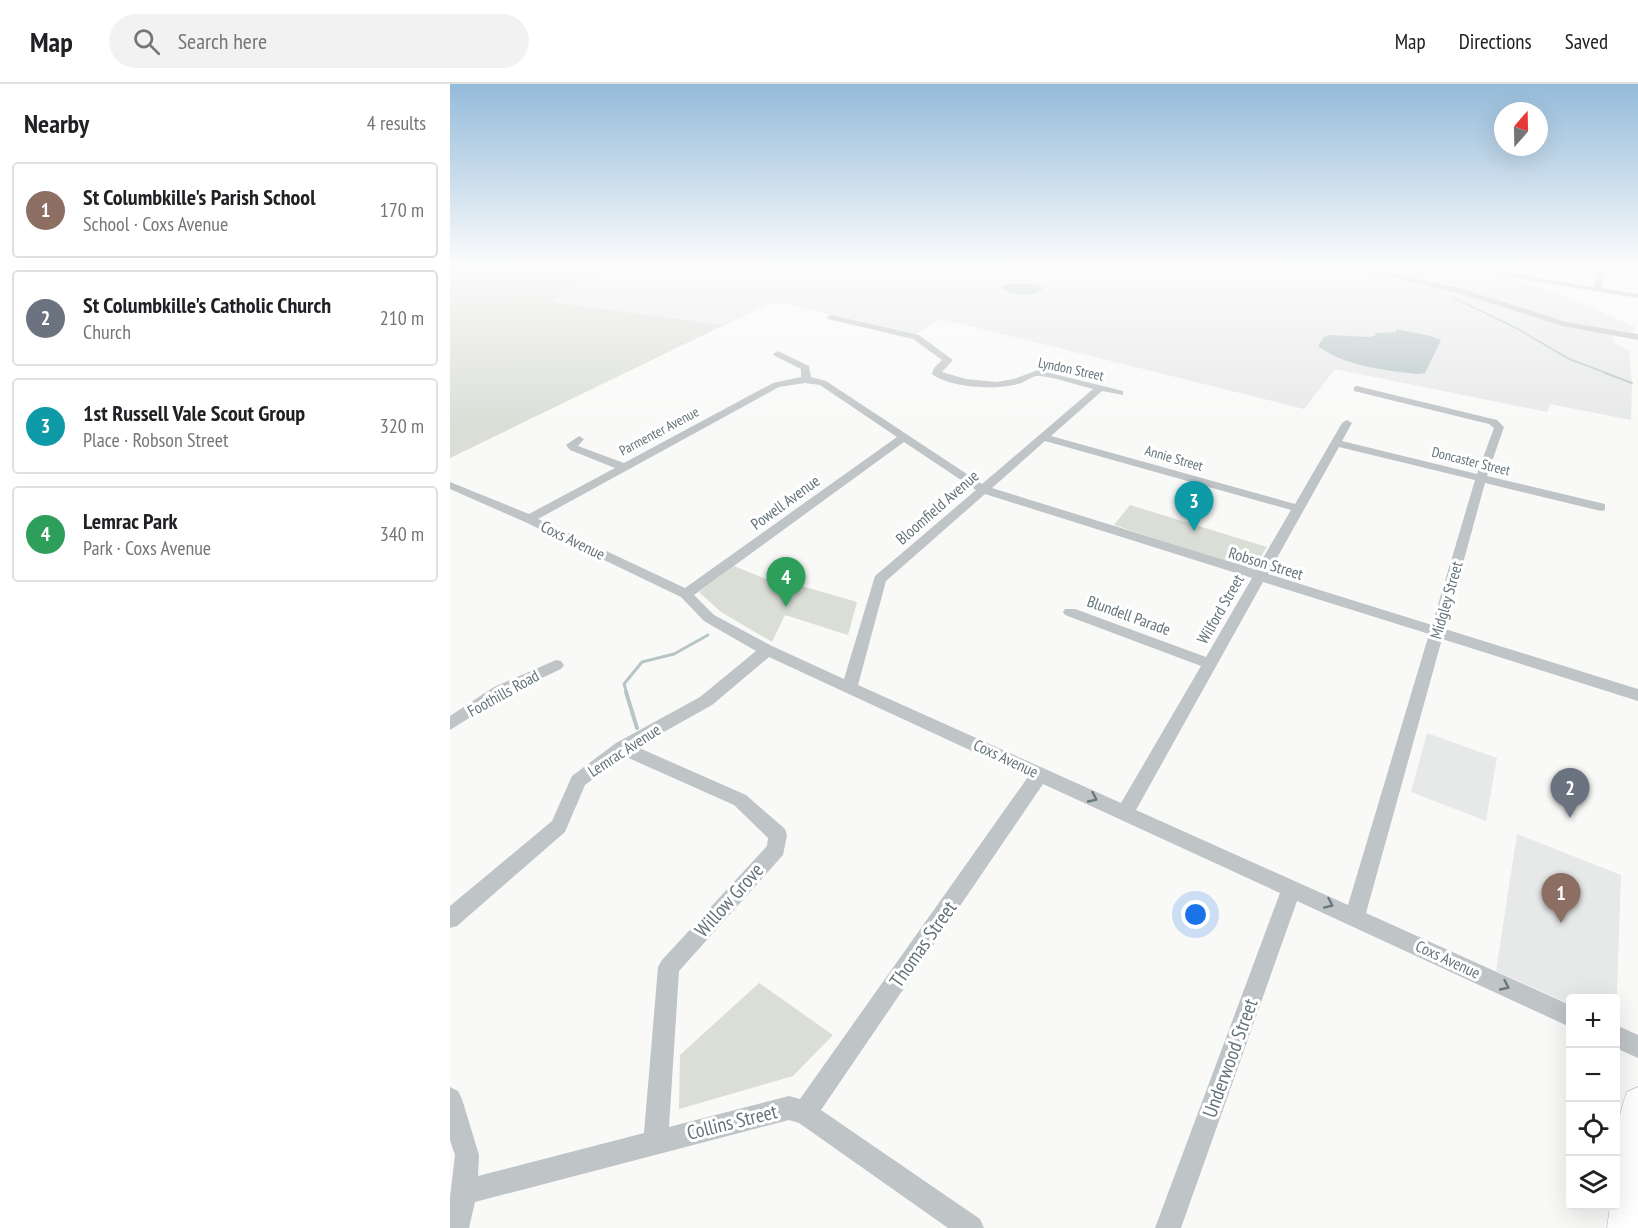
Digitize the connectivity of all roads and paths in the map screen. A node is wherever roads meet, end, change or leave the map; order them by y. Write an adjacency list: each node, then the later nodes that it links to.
1 (838, 319): 8 (street, Lyndon Street)
2 (1549, 319): 3 (street)
3 (1596, 330): 4 (street); 5 (street)
4 (1638, 337)
5 (1638, 347)
6 (778, 357): 7 (street)
7 (806, 379): 12 (street, Robson Street); 16 (street, Parmenter Avenue)
8 (1100, 388): 10 (street, Lyndon Street); 13 (street, Bloomfield Avenue)
9 (1357, 389): 17 (street, Midgley Street)
10 (1120, 393)
11 (1347, 423): 14 (street, Wilford Street)
12 (904, 437): 19 (street, Robson Street); 24 (street, Powell Avenue)
13 (1042, 437): 19 (street, Bloomfield Avenue); 21 (street, Annie Street)
14 (1335, 443): 17 (street, Doncaster Street); 21 (street, Wilford Street)
15 (570, 444): 16 (street)
16 (624, 467): 22 (street, Parmenter Avenue)
17 (1481, 478): 20 (street, Doncaster Street); 26 (street, Midgley Street)
18 (450, 485): 22 (street, Coxs Avenue)
19 (982, 489): 23 (street, Robson Street); 30 (street, Bloomfield Avenue)
20 (1601, 507)
21 (1297, 508): 23 (street, Wilford Street)
22 (529, 519): 24 (street, Coxs Avenue)
23 (1259, 578): 26 (street, Robson Street); 28 (street, Wilford Street)
24 (686, 594): 27 (street, Coxs Avenue)
25 (1070, 612): 28 (street, Blundell Parade)
26 (1437, 633): 31 (street, Robson Street); 37 (street, Midgley Street)
27 (767, 650): 30 (street, Coxs Avenue); 33 (street, Lemrac Avenue)
28 (1210, 664): 35 (street, Wilford Street)
29 (556, 665): 32 (street, Foothills Road)
30 (850, 685): 34 (street, Coxs Avenue)
31 (1638, 695)
32 (450, 724)
33 (622, 748): 38 (street, Lemrac Avenue); 45 (street, Willow Grove)
34 (1040, 774): 35 (street, Coxs Avenue, one-way to 35); 44 (street, Thomas Street)
35 (1125, 813): 36 (street, Coxs Avenue)
36 (1292, 888): 37 (street, Coxs Avenue, one-way to 37); 49 (street, Underwood Street)
37 (1355, 916): 39 (street, Coxs Avenue, one-way to 39)
38 (450, 919)
39 (1566, 1014)
40 (1620, 1038): 41 (street)
41 (1638, 1047)
42 (450, 1099): 46 (street)
43 (1638, 1103): 50 (main road)
44 (805, 1113): 45 (street, Collins Street); 48 (street)
45 (656, 1140): 46 (street, Collins Street)
46 (464, 1192): 47 (street)
47 (456, 1228)
48 (970, 1228)
49 (1168, 1228)
50 (1624, 1228)

